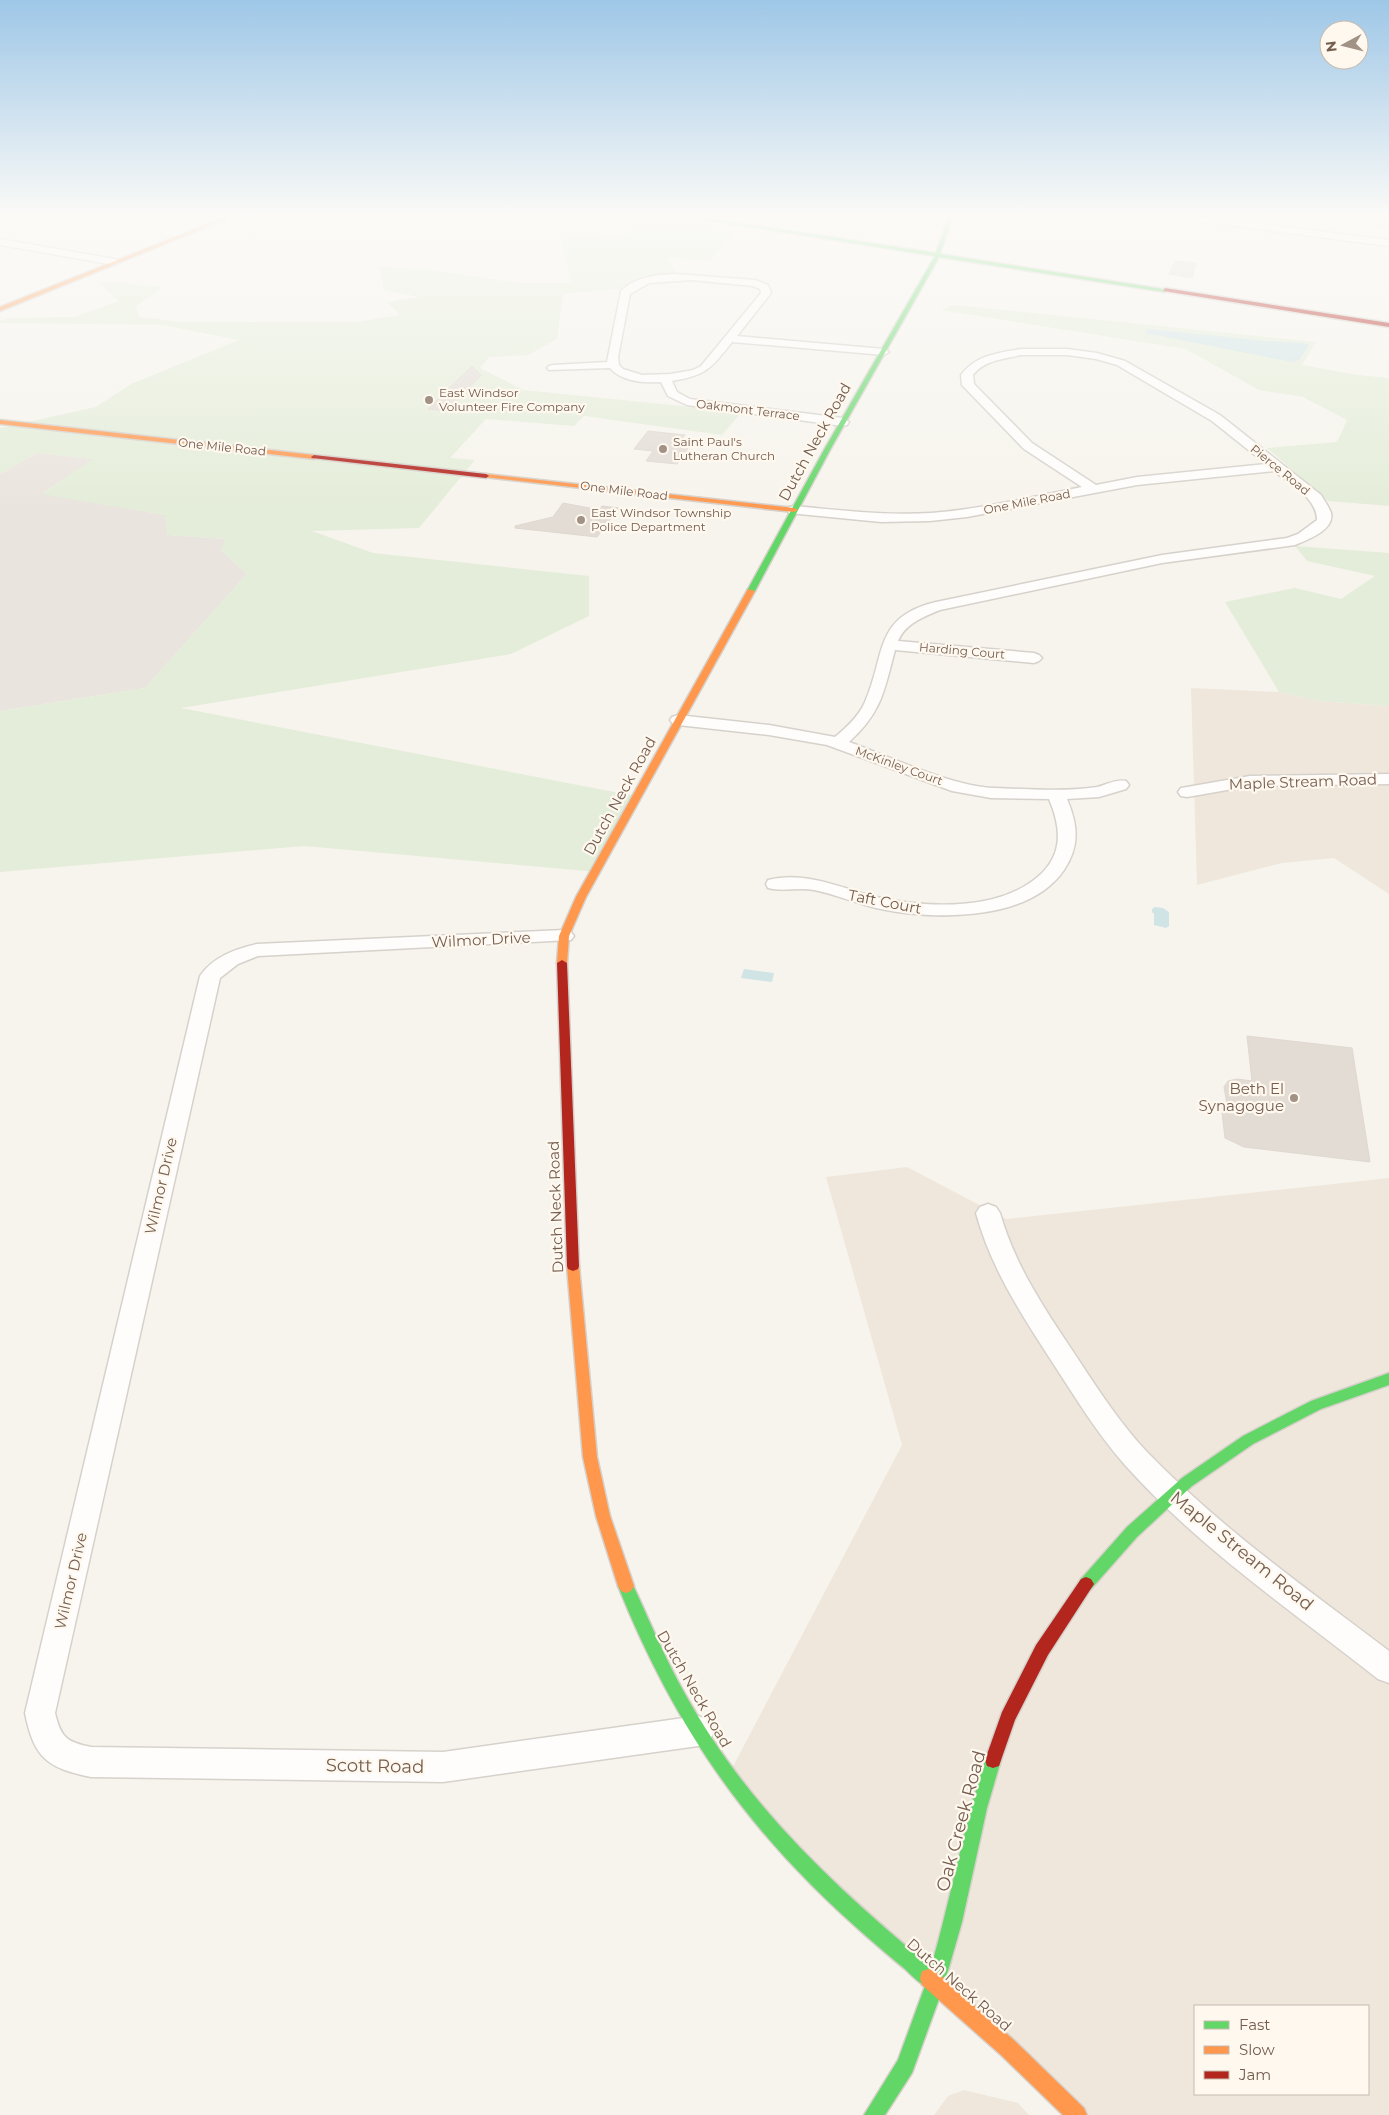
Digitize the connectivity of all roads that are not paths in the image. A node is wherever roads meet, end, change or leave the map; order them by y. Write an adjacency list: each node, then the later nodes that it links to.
1 (621, 315): 10 (street)
2 (748, 315): 8 (street)
3 (904, 315): 9 (main road, Dutch Neck Road)
4 (1340, 315): 5 (main road)
5 (1368, 319): 6 (main road); 7 (main road)
6 (1389, 319)
7 (1389, 326)
8 (730, 338): 9 (street); 12 (street)
9 (884, 352): 14 (main road, Dutch Neck Road)
10 (613, 365): 11 (street); 12 (street)
11 (553, 368)
12 (666, 379): 14 (street, Oakmont Terrace)
13 (0, 422): 17 (main road, One Mile Road)
14 (843, 422): 17 (main road, Dutch Neck Road)
15 (1277, 467): 16 (street, One Mile Road); 16 (street, Pierce Road); 18 (street, Pierce Road)
16 (1093, 489): 17 (street, One Mile Road)
17 (794, 510): 20 (main road, Dutch Neck Road)
18 (889, 645): 19 (street, Harding Court); 21 (street, Pierce Road)
19 (1034, 658)
20 (678, 720): 21 (street, McKinley Court); 27 (main road, Dutch Neck Road)
21 (838, 743): 25 (street, McKinley Court)
22 (1389, 779): 24 (street, Maple Stream Road)
23 (1120, 785): 25 (street, McKinley Court)
24 (1187, 792)
25 (1056, 794): 26 (street, Taft Court)
26 (775, 884)
27 (564, 936): 32 (main road, Dutch Neck Road); 33 (street, Wilmor Drive)
28 (988, 1213): 30 (street, Maple Stream Road)
29 (1389, 1379): 30 (main road, Oak Creek Road)
30 (1171, 1493): 31 (street, Maple Stream Road); 34 (main road, Oak Creek Road)
31 (1389, 1669)
32 (698, 1731): 33 (street, Scott Road); 34 (main road, Dutch Neck Road)
33 (53, 1748)
34 (936, 1984): 35 (main road, Oak Creek Road); 36 (main road, Dutch Neck Road)
35 (874, 2115)
36 (1077, 2115)

